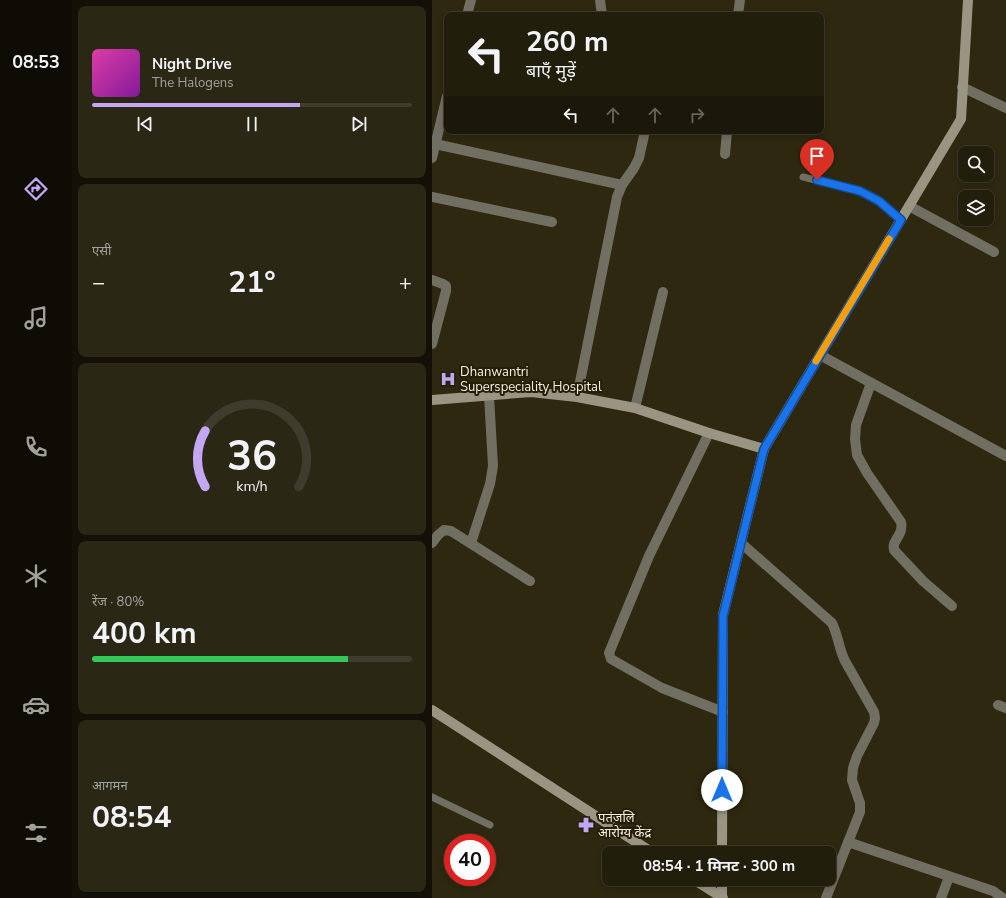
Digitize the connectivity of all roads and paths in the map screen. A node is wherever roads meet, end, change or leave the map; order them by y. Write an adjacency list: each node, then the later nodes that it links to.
1 (471, 0): 5 (street)
2 (600, 0): 6 (street)
3 (740, 0): 7 (street)
4 (965, 0): 8 (street)
5 (468, 12)
6 (602, 12)
7 (738, 12)
8 (962, 87): 10 (street); 19 (street)
9 (444, 108): 13 (street)
10 (1006, 108)
11 (644, 134): 17 (street)
12 (727, 134): 14 (street)
13 (435, 144): 15 (street); 17 (street)
14 (725, 154)
15 (432, 158)
16 (803, 177): 20 (lane)
17 (622, 185): 29 (street)
18 (432, 197): 21 (street)
19 (909, 206): 20 (street); 22 (street)
20 (901, 220): 26 (street)
21 (552, 222)
22 (994, 252)
23 (432, 280): 25 (street)
24 (663, 292): 31 (street)
25 (432, 344)
26 (820, 355): 27 (street); 33 (street)
27 (871, 383): 34 (street); 39 (street)
28 (490, 396): 29 (street); 30 (street); 36 (street)
29 (577, 397): 31 (street)
30 (432, 400)
31 (635, 408): 32 (street)
32 (709, 433): 33 (street); 41 (street)
33 (764, 449): 37 (street)
34 (1006, 456)
35 (432, 543): 36 (street)
36 (471, 543): 38 (street)
37 (741, 544): 41 (street); 44 (street)
38 (530, 581)
39 (952, 606)
40 (432, 710): 45 (street)
41 (723, 712): 46 (street)
42 (432, 797): 43 (lane)
43 (490, 825)
44 (848, 842): 47 (street); 51 (street)
45 (642, 846)
46 (722, 846)
47 (949, 876): 52 (street); 53 (street)
48 (704, 886): 50 (street)
49 (722, 886): 50 (street)
50 (722, 898)
51 (826, 898)
52 (940, 898)
53 (1003, 898)

